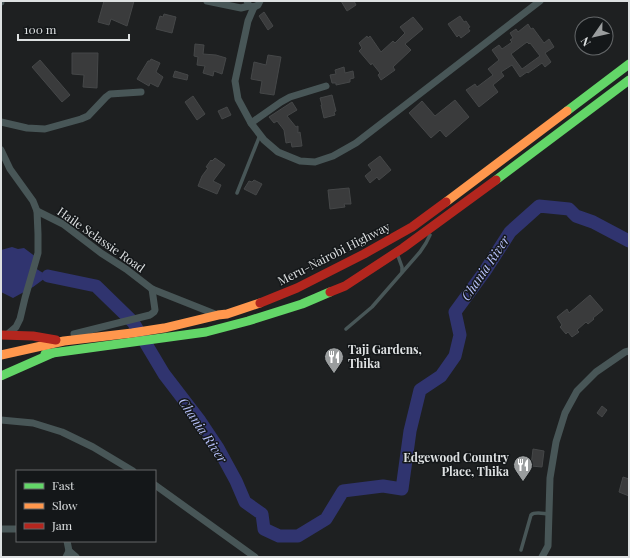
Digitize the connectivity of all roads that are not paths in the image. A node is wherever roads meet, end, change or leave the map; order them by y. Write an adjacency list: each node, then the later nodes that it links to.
1 (207, 1): 4 (street)
2 (260, 1): 4 (street)
3 (540, 1): 11 (street)
4 (250, 5): 10 (street)
5 (629, 64): 19 (highway, Meru-Nairobi Highway)
6 (629, 80): 15 (highway, Meru-Nairobi Highway)
7 (326, 86): 10 (street)
8 (141, 92): 9 (street)
9 (1, 122)
10 (251, 123): 11 (street)
11 (260, 134): 13 (lane)
12 (1, 150): 14 (street, Haile Selassie Road)
13 (237, 193)
14 (38, 211): 18 (street, Haile Selassie Road); 21 (street)
15 (433, 226): 16 (highway, Meru-Nairobi Highway); 17 (lane)
16 (396, 253): 17 (lane); 22 (highway, Meru-Nairobi Highway)
17 (402, 272): 20 (lane)
18 (152, 289): 19 (street, Haile Selassie Road); 23 (street)
19 (218, 315): 22 (highway, Meru-Nairobi Highway)
20 (346, 329)
21 (4, 335): 23 (highway)
22 (131, 338): 24 (highway, Meru-Nairobi Highway); 26 (highway, Meru-Nairobi Highway)
23 (53, 339): 24 (highway)
24 (64, 341): 27 (highway, Meru-Nairobi Highway)
25 (629, 351): 33 (street)
26 (53, 353): 28 (highway, Meru-Nairobi Highway); 29 (highway)
27 (1, 355)
28 (1, 363)
29 (1, 376)
30 (1, 420): 31 (street)
31 (131, 470)
32 (156, 486): 40 (street)
33 (549, 514): 37 (lane); 41 (street)
34 (1, 529): 35 (street)
35 (16, 529)
36 (67, 542): 38 (street)
37 (521, 550)
38 (68, 554): 39 (street)
39 (76, 557)
40 (255, 557)
41 (542, 557)

